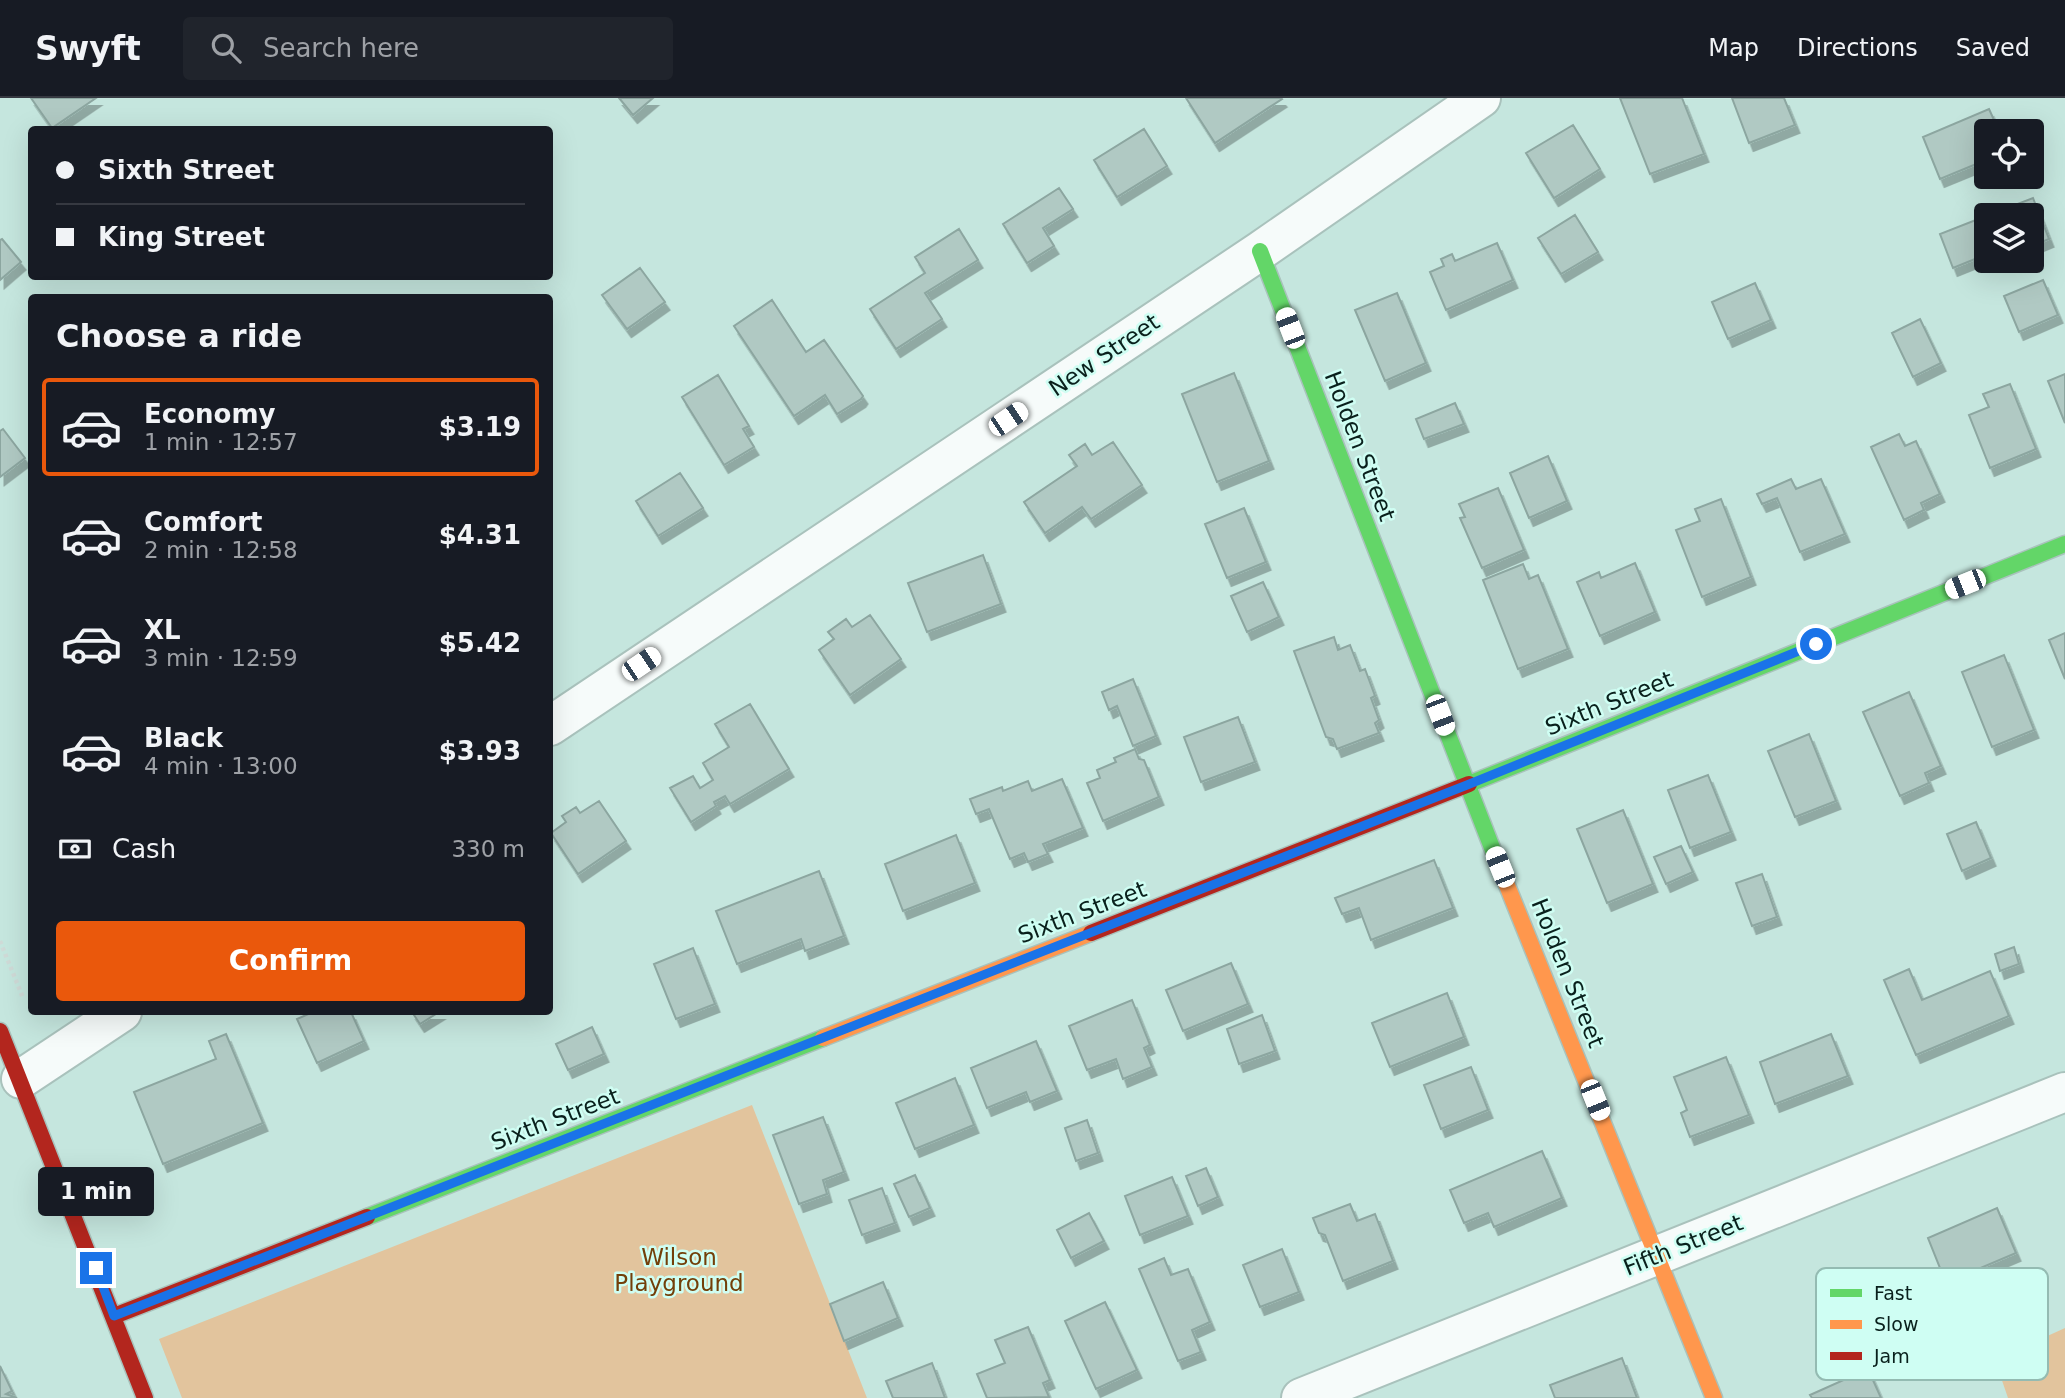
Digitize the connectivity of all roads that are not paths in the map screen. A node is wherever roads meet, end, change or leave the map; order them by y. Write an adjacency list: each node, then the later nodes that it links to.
1 (1481, 98): 2 (street, New Street)
2 (1260, 251): 4 (street, New Street); 5 (street, Holden Street)
3 (2065, 544): 5 (street, Sixth Street)
4 (553, 724)
5 (1467, 785): 10 (street, Holden Street); 11 (street, Sixth Street)
6 (117, 1015): 8 (street)
7 (0, 1031): 8 (street)
8 (20, 1079): 11 (street)
9 (2065, 1092): 10 (street, Fifth Street)
10 (1658, 1256): 13 (street, Fifth Street); 14 (street, Holden Street)
11 (114, 1316): 12 (street)
12 (145, 1398)
13 (1301, 1398)
14 (1714, 1398)

